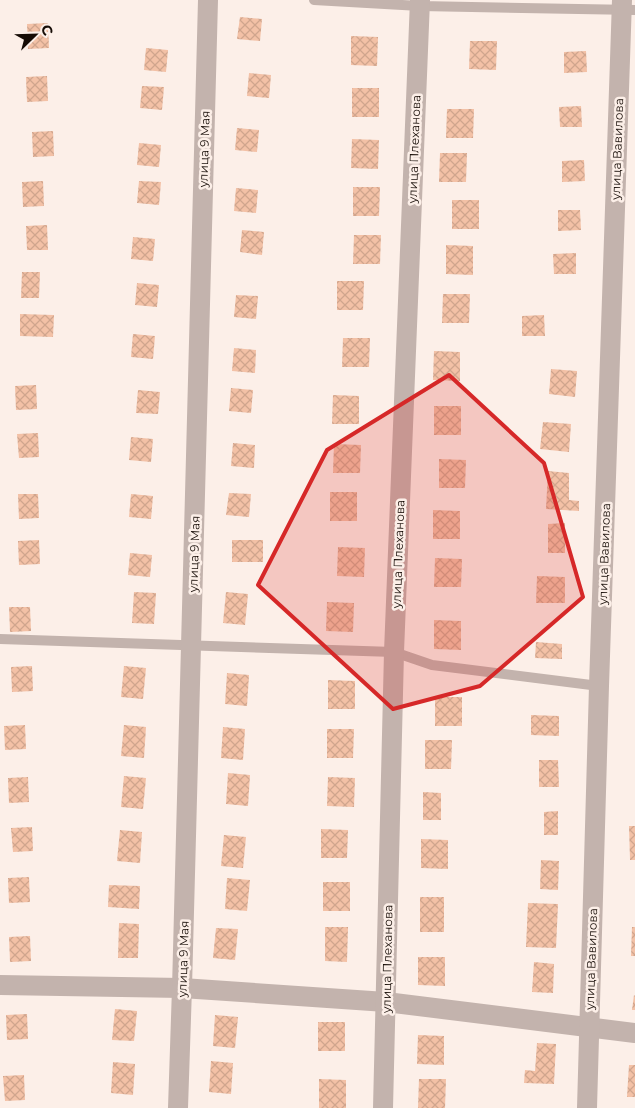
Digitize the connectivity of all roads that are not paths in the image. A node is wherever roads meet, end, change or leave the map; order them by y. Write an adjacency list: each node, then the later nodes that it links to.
1 (208, 0): 6 (street, улица 9 Мая)
2 (314, 0): 3 (lane)
3 (420, 3): 4 (lane); 7 (street, улица Плеханова)
4 (626, 6): 8 (street, улица Вавилова)
5 (0, 639): 6 (lane)
6 (191, 644): 7 (lane); 10 (street, улица 9 Мая)
7 (394, 652): 8 (lane); 11 (street, улица Плеханова)
8 (599, 686): 12 (street, улица Вавилова)
9 (0, 985): 10 (street)
10 (182, 988): 11 (street); 14 (street, улица 9 Мая)
11 (386, 1002): 12 (street); 15 (street, улица Плеханова)
12 (589, 1027): 13 (street); 16 (street, улица Вавилова)
13 (635, 1033)
14 (178, 1108)
15 (383, 1108)
16 (587, 1108)

